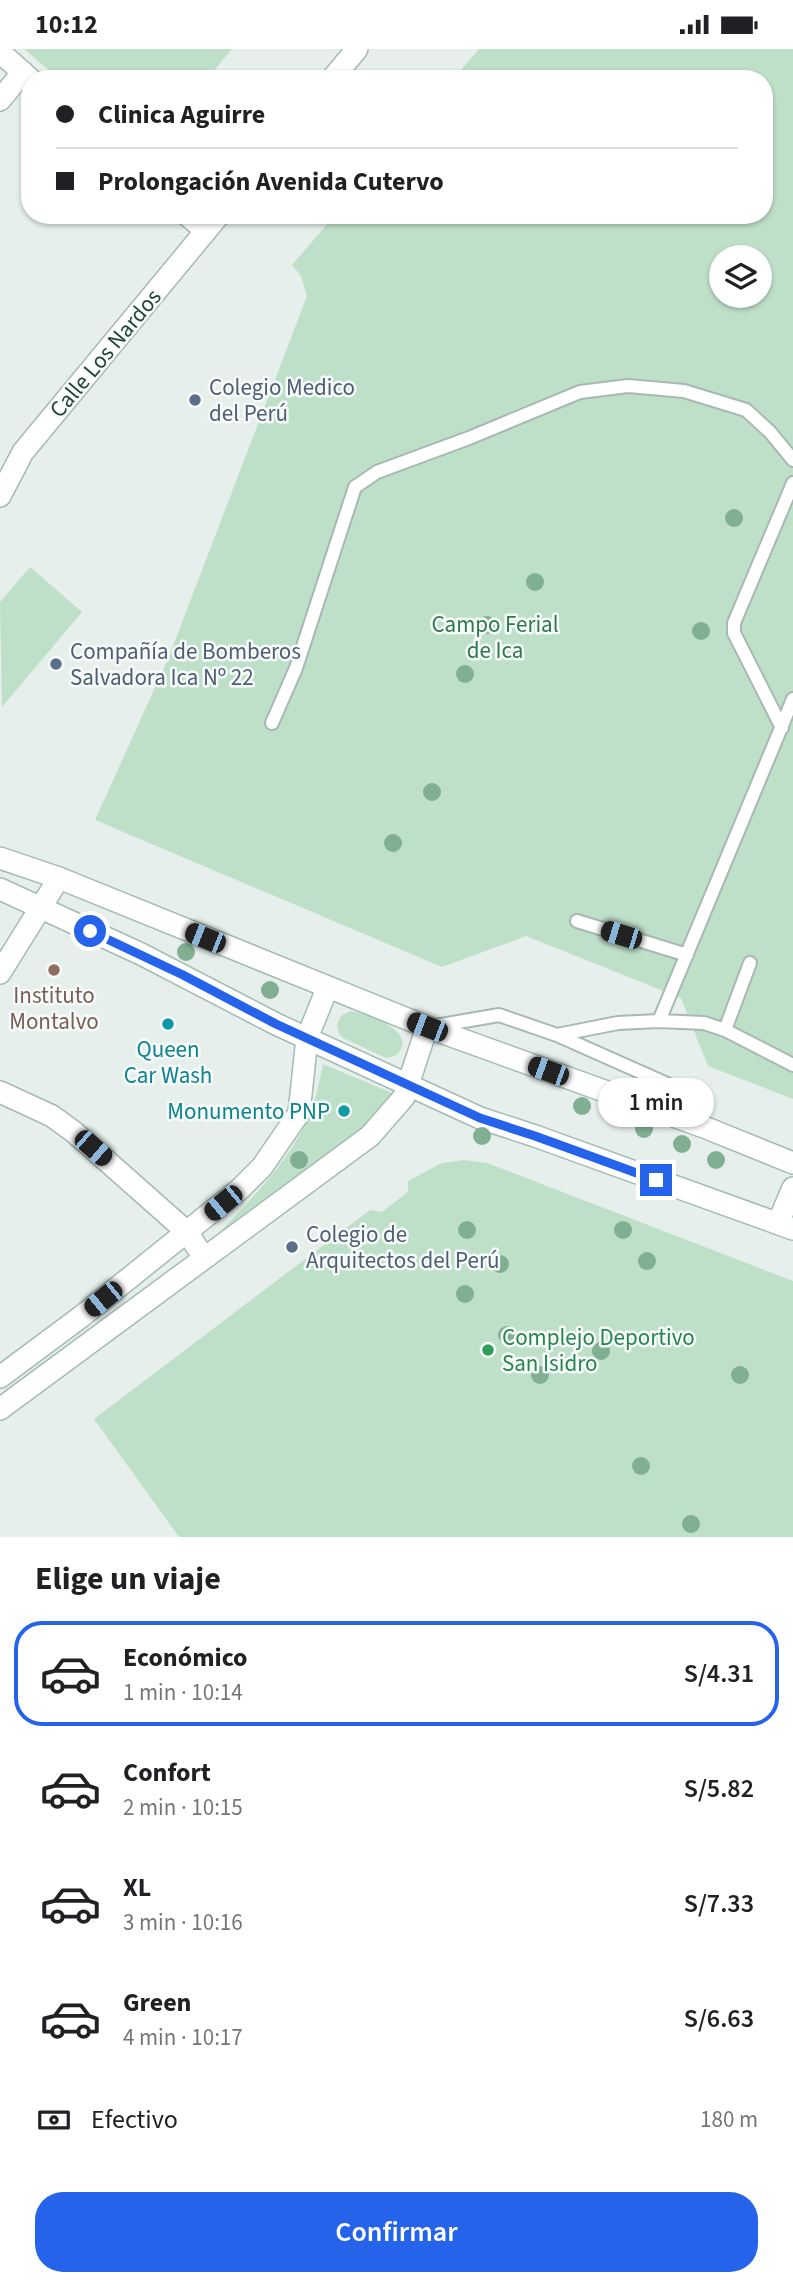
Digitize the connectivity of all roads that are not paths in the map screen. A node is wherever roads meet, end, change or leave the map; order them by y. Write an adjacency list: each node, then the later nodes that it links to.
1 (357, 49): 3 (street)
2 (0, 53): 4 (street)
3 (340, 70)
4 (21, 71)
5 (21, 81): 6 (street)
6 (0, 100)
7 (211, 224): 10 (street, Calle Los Nardos)
8 (793, 460): 12 (lane)
9 (793, 483): 13 (lane)
10 (0, 496)
11 (793, 699): 13 (lane)
12 (272, 723)
13 (782, 728): 19 (lane)
14 (0, 858): 15 (street)
15 (59, 878): 17 (street); 22 (street)
16 (0, 889): 17 (street)
17 (40, 908): 21 (street); 27 (street)
18 (577, 922): 19 (lane)
19 (687, 955): 23 (lane)
20 (750, 963): 25 (lane)
21 (0, 973)
22 (327, 989): 24 (street); 27 (street)
23 (659, 1021): 25 (lane); 26 (lane)
24 (427, 1027): 26 (lane); 29 (street); 31 (street)
25 (725, 1030): 28 (lane)
26 (557, 1035): 31 (lane)
27 (307, 1038): 29 (street); 35 (street)
28 (793, 1065)
29 (410, 1085): 34 (street); 36 (street)
30 (0, 1092): 35 (street)
31 (705, 1126): 32 (street)
32 (793, 1163)
33 (793, 1188): 34 (street)
34 (785, 1226)
35 (187, 1232): 36 (street); 37 (street)
36 (204, 1258): 38 (street)
37 (0, 1377)
38 (0, 1409)

